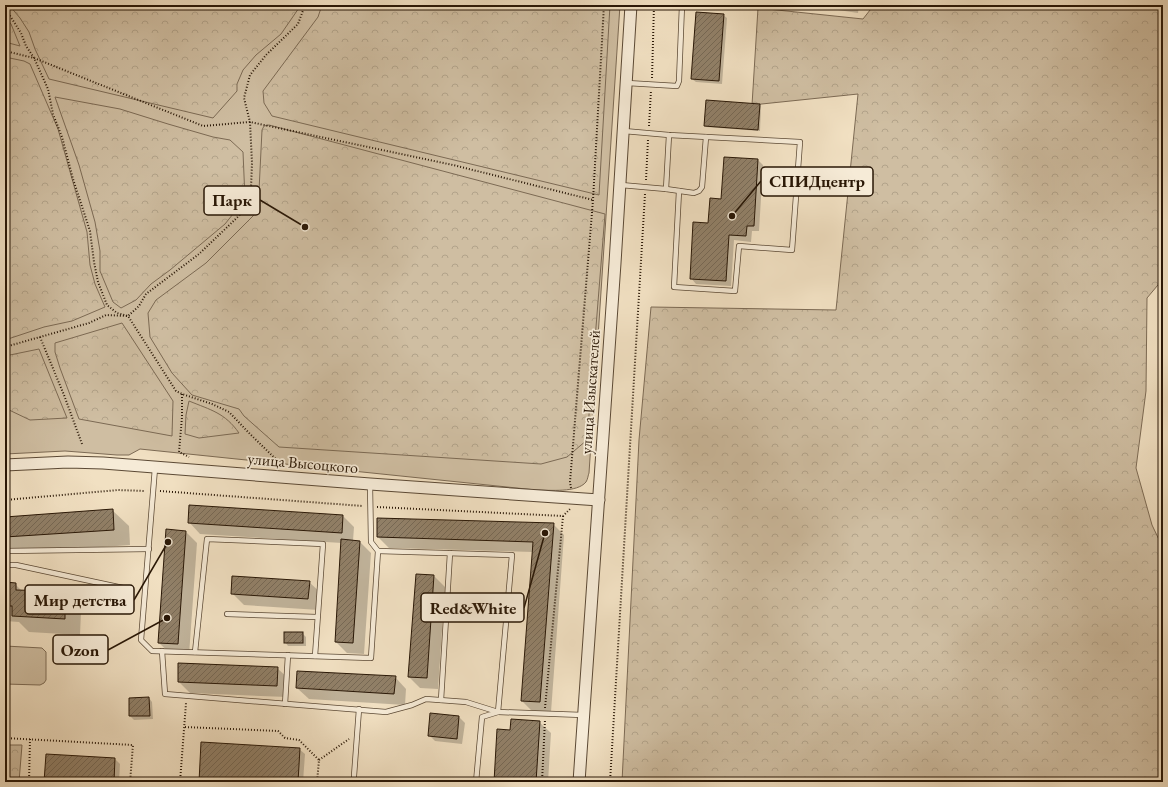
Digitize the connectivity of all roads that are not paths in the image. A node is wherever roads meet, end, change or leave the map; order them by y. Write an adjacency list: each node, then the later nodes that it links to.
1 (631, 5): 3 (street, улица Изыскателей)
2 (682, 5): 3 (lane)
3 (627, 83): 4 (street, улица Изыскателей)
4 (624, 131): 5 (lane); 7 (street, улица Изыскателей)
5 (670, 135): 6 (lane); 8 (lane)
6 (706, 137): 9 (lane); 9 (lane)
7 (620, 185): 8 (lane); 13 (street, улица Изыскателей)
8 (666, 189): 9 (lane)
9 (679, 191)
10 (5, 465): 11 (street, улица Высоцкого)
11 (155, 466): 12 (street, улица Высоцкого); 14 (lane)
12 (370, 484): 13 (street, улица Высоцкого); 16 (lane)
13 (599, 500): 30 (street, улица Изыскателей)
14 (149, 549): 15 (lane); 22 (lane)
15 (5, 551)
16 (378, 551): 17 (lane); 25 (lane)
17 (450, 553): 26 (lane); 29 (lane)
18 (5, 565): 19 (lane)
19 (123, 588)
20 (227, 614): 21 (lane)
21 (317, 617): 23 (lane); 25 (lane)
22 (162, 651): 23 (lane); 27 (lane)
23 (195, 652): 24 (lane)
24 (288, 655): 25 (lane); 27 (lane)
25 (315, 656)
26 (441, 700): 28 (lane); 29 (lane)
27 (285, 704): 28 (lane)
28 (359, 709): 31 (lane)
29 (498, 712): 30 (lane); 32 (lane)
30 (584, 715): 33 (street, улица Изыскателей)
31 (354, 776)
32 (476, 782)
33 (579, 782)

